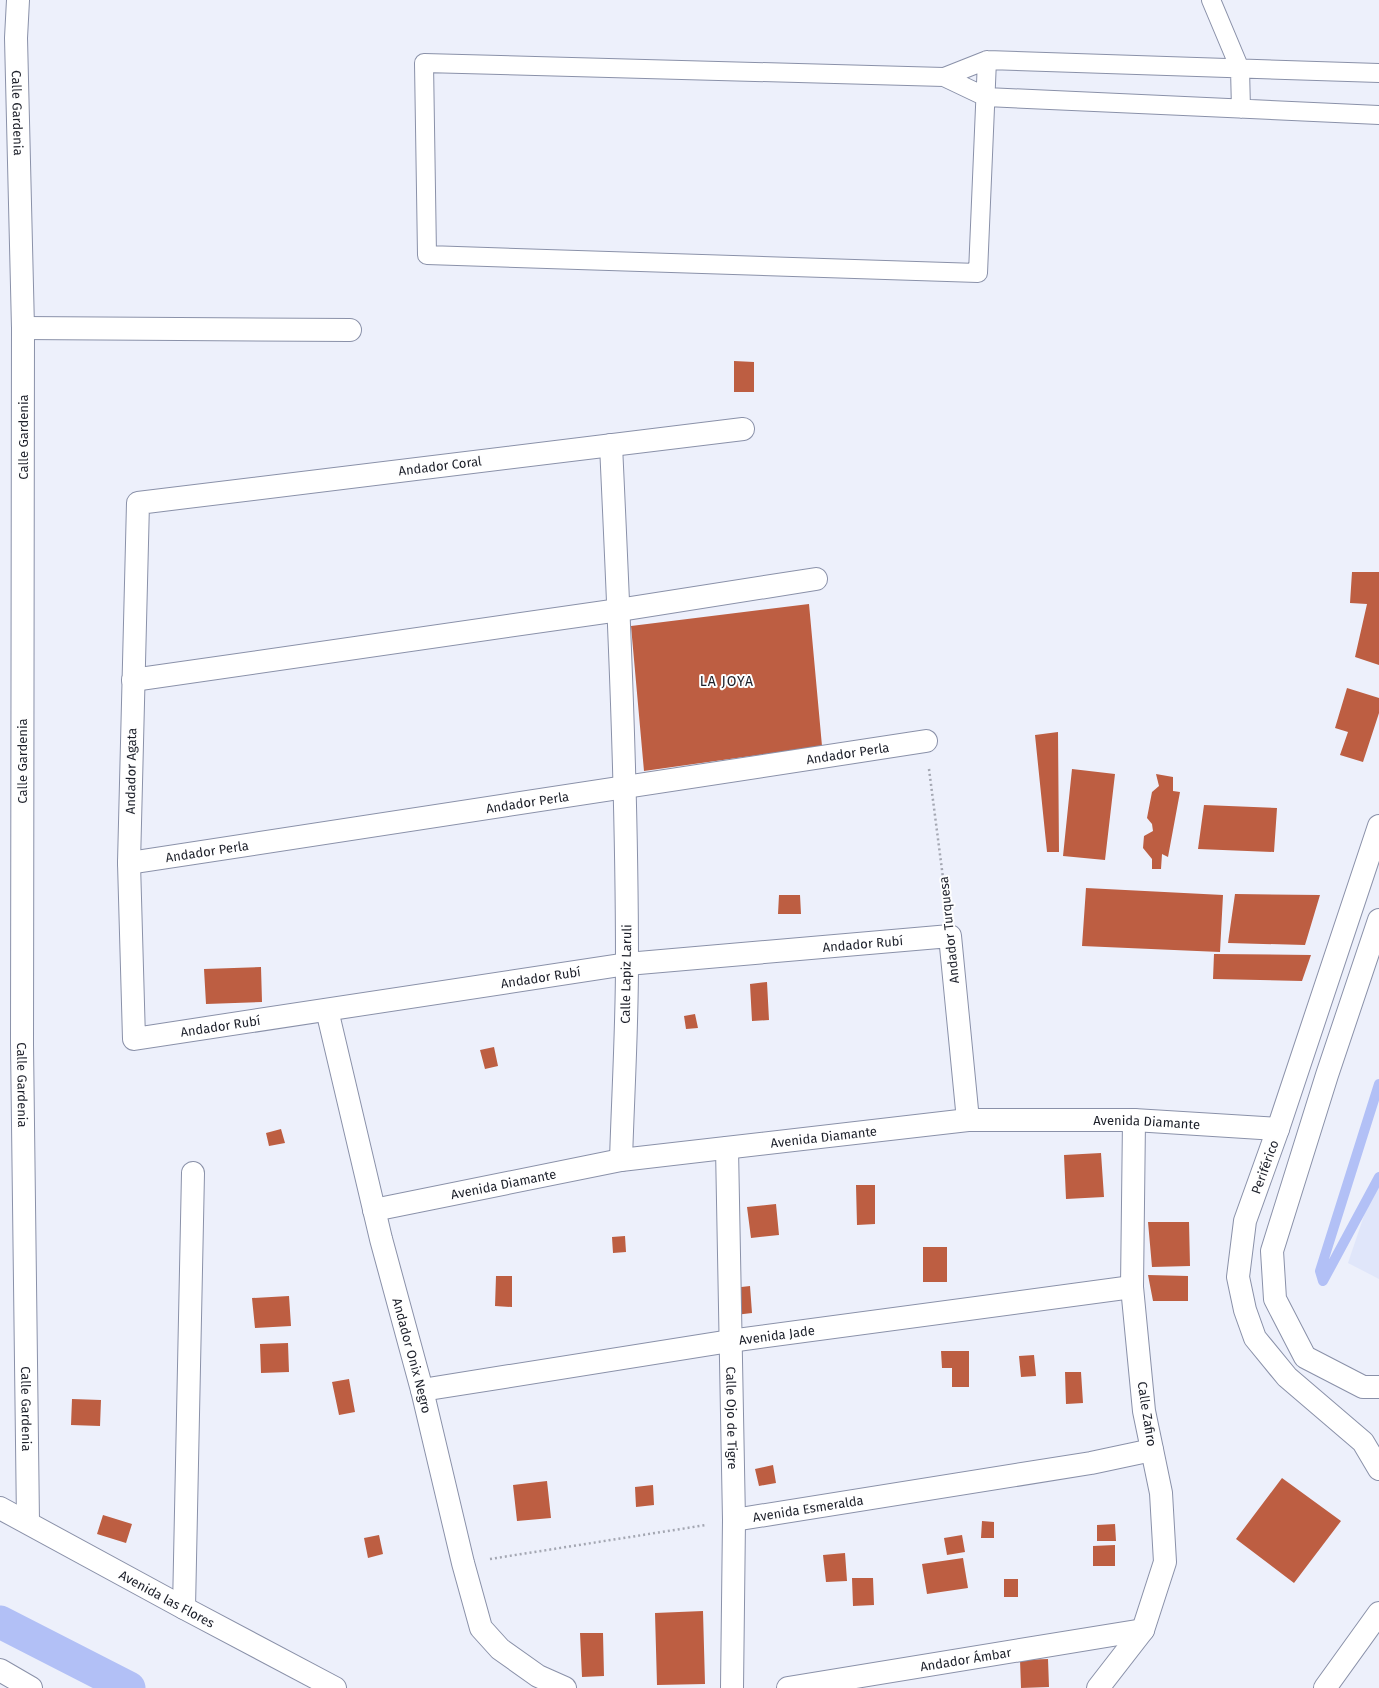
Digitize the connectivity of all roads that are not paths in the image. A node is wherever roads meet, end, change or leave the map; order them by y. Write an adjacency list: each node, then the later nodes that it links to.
1 (18, 0): 10 (street, Calle Gardenia)
2 (1211, 0): 4 (lane)
3 (987, 60): 4 (lane); 6 (lane); 7 (lane)
4 (1240, 69): 5 (lane); 8 (lane)
5 (1379, 73)
6 (944, 77): 7 (lane); 7 (lane)
7 (986, 97): 8 (lane)
8 (1241, 109): 9 (lane)
9 (1379, 115)
10 (23, 328): 11 (street); 44 (street, Calle Gardenia)
11 (350, 330)
12 (743, 429): 13 (street, Andador Coral)
13 (611, 445): 14 (street, Andador Coral); 16 (street, Calle Lapiz Laruli)
14 (138, 502): 17 (street, Andador Agata)
15 (816, 579): 16 (street)
16 (619, 610): 17 (street); 19 (street, Calle Lapiz Laruli)
17 (133, 680): 21 (street, Andador Agata)
18 (926, 741): 19 (street, Andador Perla)
19 (625, 787): 21 (street, Andador Perla); 24 (street, Calle Lapiz Laruli)
20 (1379, 826): 29 (street, Periférico)
21 (129, 863): 26 (street, Andador Agata)
22 (1379, 920): 35 (street)
23 (950, 936): 24 (street, Andador Rubí); 27 (street, Andador Turquesa)
24 (627, 964): 25 (street, Andador Rubí); 31 (street, Calle Lapiz Laruli)
25 (327, 1010): 26 (street, Andador Rubí); 33 (street, Andador Onix Negro)
26 (134, 1039)
27 (968, 1120): 28 (street, Avenida Diamante); 30 (street, Avenida Diamante)
28 (1134, 1120): 29 (street, Avenida Diamante); 34 (street, Calle Zafiro)
29 (1278, 1129): 36 (street, Periférico)
30 (728, 1148): 31 (street, Avenida Diamante); 37 (street, Calle Ojo de Tigre)
31 (621, 1160): 33 (street, Avenida Diamante)
32 (193, 1173): 45 (street)
33 (374, 1210): 39 (street, Andador Onix Negro)
34 (1132, 1287): 37 (street, Avenida Jade); 40 (street, Calle Zafiro)
35 (1275, 1299): 36 (street); 38 (street)
36 (1245, 1310): 41 (street, Periférico)
37 (730, 1341): 39 (street, Avenida Jade); 43 (street, Calle Ojo de Tigre)
38 (1379, 1387)
39 (422, 1390): 51 (street, Andador Onix Negro)
40 (1152, 1450): 43 (street, Avenida Esmeralda); 47 (street, Calle Zafiro)
41 (1379, 1468)
42 (0, 1508): 44 (street, Avenida las Flores)
43 (734, 1520): 52 (street, Calle Ojo de Tigre)
44 (28, 1522): 45 (street, Avenida las Flores)
45 (184, 1608): 50 (street, Avenida las Flores)
46 (1379, 1612): 55 (street)
47 (1143, 1630): 53 (street, Andador Ámbar); 54 (street, Calle Zafiro)
48 (0, 1670): 49 (street)
49 (31, 1688)
50 (335, 1688)
51 (565, 1688)
52 (732, 1688)
53 (788, 1688)
54 (1098, 1688)
55 (1325, 1688)

